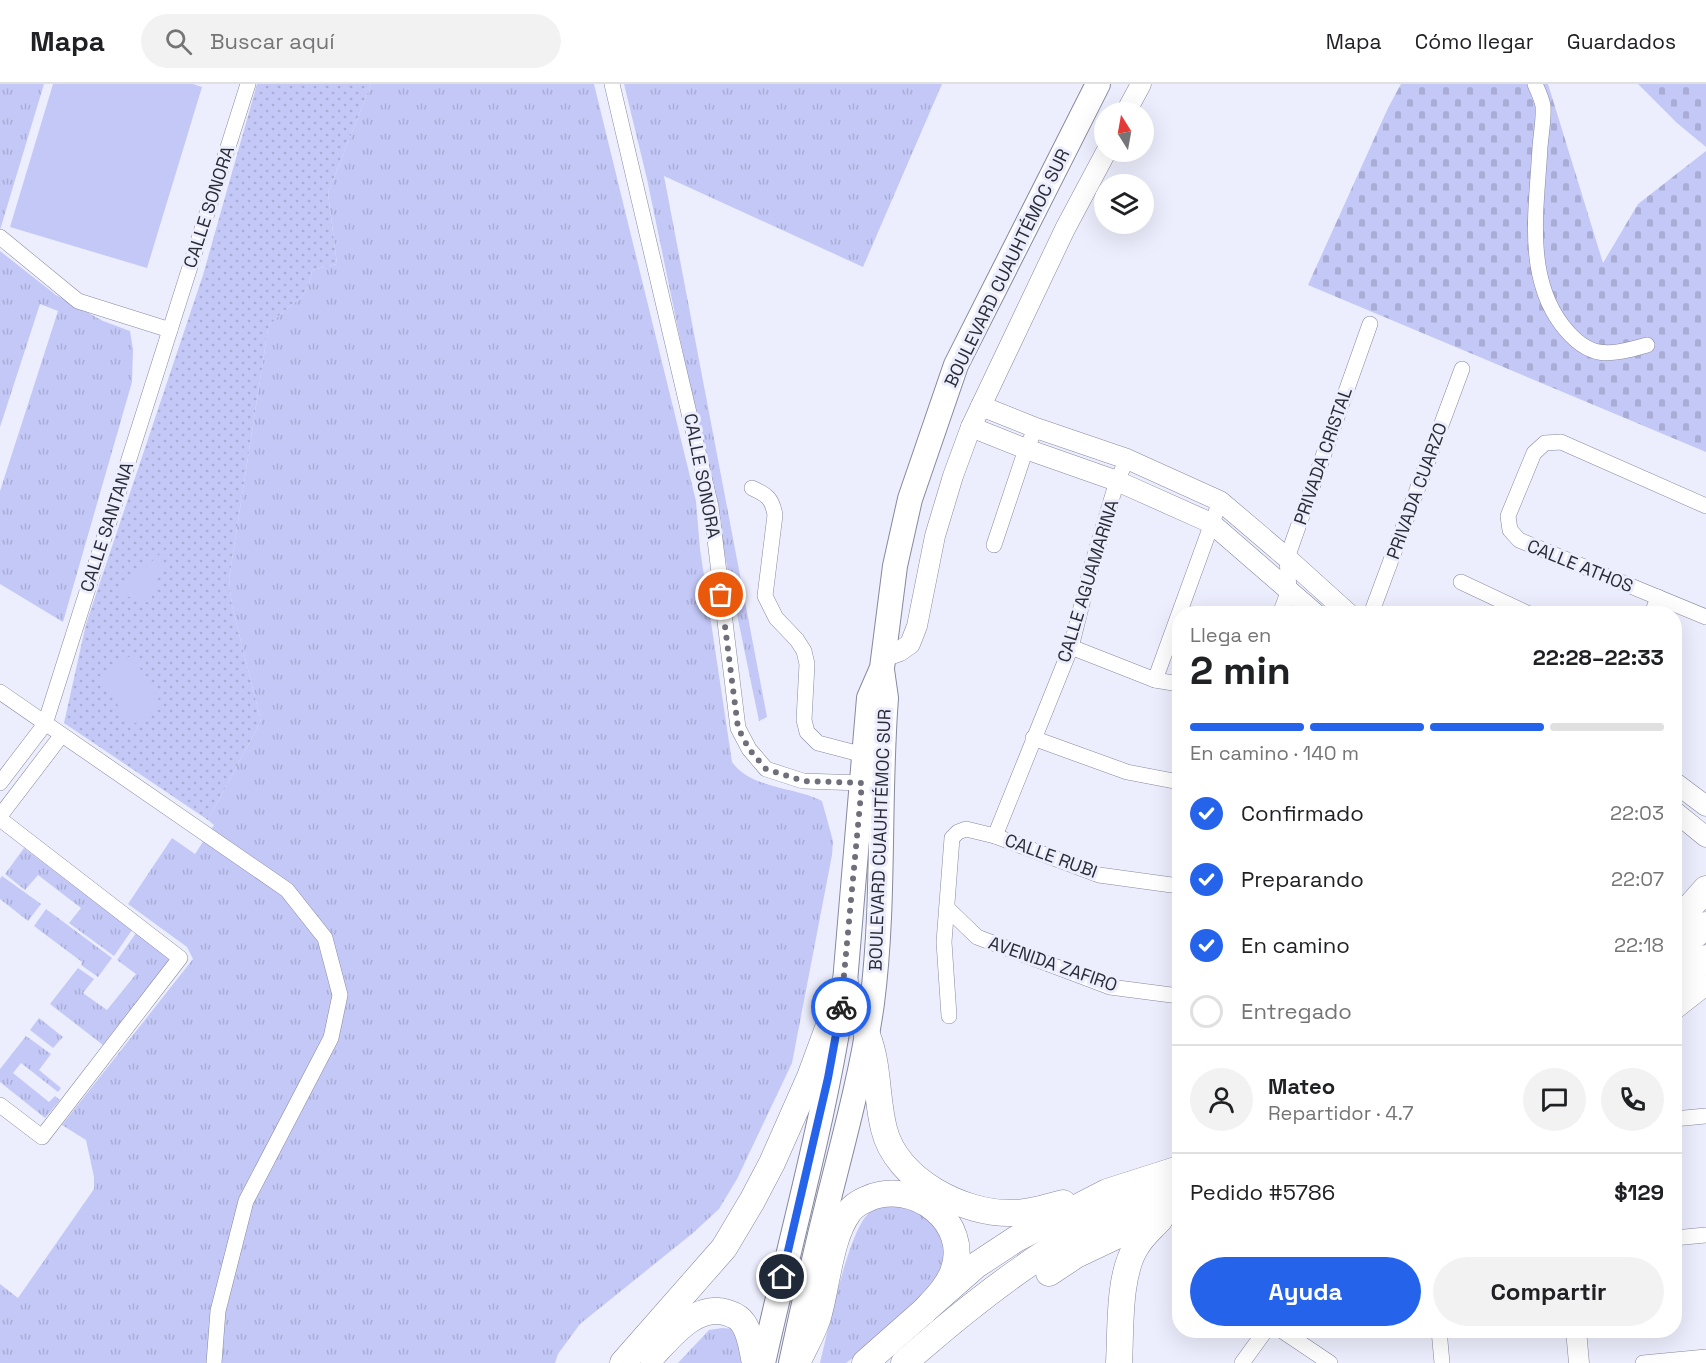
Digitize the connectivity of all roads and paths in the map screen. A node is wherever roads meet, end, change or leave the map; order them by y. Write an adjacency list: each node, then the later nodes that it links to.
1 (248, 84): 10 (street, CALLE SONORA)
2 (612, 84): 50 (street, CALLE SONORA)
3 (1098, 84): 40 (main road, BOULEVARD CUAUHTÉMOC SUR)
4 (1142, 84): 6 (street)
5 (1535, 84): 11 (street)
6 (1132, 102)
7 (1101, 162): 13 (street)
8 (0, 237): 10 (street)
9 (1370, 324): 24 (street, PRIVADA CRISTAL)
10 (170, 330): 44 (street, CALLE SANTANA)
11 (1647, 345)
12 (1462, 369): 32 (street, PRIVADA CUARZO)
13 (981, 406): 14 (street); 15 (street)
14 (971, 427): 16 (street); 40 (street)
15 (1036, 428): 16 (street); 17 (street)
16 (1026, 449): 18 (street); 23 (street)
17 (1127, 459): 18 (street, CALLE AGUAMARINA); 20 (street)
18 (1117, 481): 22 (street); 39 (street, CALLE AGUAMARINA)
19 (752, 488): 47 (street)
20 (1220, 501): 22 (street); 24 (street)
21 (1706, 506): 27 (street, CALLE ATHOS)
22 (1211, 523): 26 (street); 28 (street)
23 (994, 545)
24 (1287, 558): 26 (street, PRIVADA CRISTAL); 31 (street)
25 (1461, 582): 33 (street)
26 (1289, 590): 29 (street); 30 (street)
27 (1658, 597): 34 (street); 35 (street, CALLE ATHOS)
28 (1181, 606)
29 (1283, 606)
30 (1307, 606)
31 (1340, 606)
32 (1374, 606)
33 (1512, 606)
34 (1655, 606)
35 (1680, 606)
36 (1682, 607): 37 (street, CALLE ATHOS)
37 (1706, 617)
38 (1172, 632): 41 (street)
39 (1071, 647): 41 (street); 46 (street, CALLE AGUAMARINA)
40 (882, 662): 47 (main road, BOULEVARD CUAUHTÉMOC SUR); 71 (main road, BOULEVARD CUAUHTÉMOC SUR)
41 (1155, 680): 42 (street)
42 (1172, 683)
43 (0, 692): 44 (street)
44 (45, 724): 45 (street); 49 (street, CALLE SANTANA)
45 (61, 736): 54 (street); 89 (street)
46 (1033, 738): 48 (street); 56 (street, CALLE AGUAMARINA)
47 (864, 754): 50 (main road, BOULEVARD CUAUHTÉMOC SUR)
48 (1172, 781)
49 (0, 783)
50 (862, 783): 66 (main road, BOULEVARD CUAUHTÉMOC SUR)
51 (1682, 788): 52 (street)
52 (1700, 801): 53 (street)
53 (1682, 810)
54 (0, 818): 72 (street)
55 (1682, 819): 57 (street)
56 (994, 836): 58 (street, CALLE RUBI); 60 (street)
57 (1706, 837)
58 (1172, 885)
59 (1706, 889): 61 (highway)
60 (947, 908): 68 (street, AVENIDA ZAFIRO); 70 (street)
61 (1682, 916)
62 (1706, 925): 63 (highway)
63 (1682, 947)
64 (1706, 958): 65 (highway)
65 (1682, 978)
66 (844, 982): 90 (highway); 93 (main road, BOULEVARD CUAUHTÉMOC SUR)
67 (1706, 985): 69 (street)
68 (1172, 995)
69 (1682, 1004)
70 (949, 1016)
71 (867, 1035): 77 (highway); 94 (main road, BOULEVARD CUAUHTÉMOC SUR)
72 (0, 1105)
73 (1706, 1116): 74 (street)
74 (1682, 1118)
75 (1172, 1172): 77 (highway)
76 (1172, 1182): 97 (highway)
77 (1107, 1192): 83 (highway)
78 (1172, 1203): 98 (highway)
79 (1172, 1205): 99 (highway)
80 (1172, 1206): 100 (highway)
81 (1706, 1235): 82 (street)
82 (1682, 1237)
83 (923, 1312): 95 (highway); 96 (highway)
84 (1260, 1338): 101 (street)
85 (1293, 1338): 102 (street)
86 (1440, 1338): 103 (street)
87 (1576, 1338): 104 (street)
88 (1706, 1357): 105 (street)
89 (214, 1363)
90 (623, 1363)
91 (646, 1363): 92 (highway)
92 (755, 1363)
93 (764, 1363)
94 (791, 1363)
95 (797, 1363)
96 (865, 1363)
97 (882, 1363)
98 (904, 1363)
99 (925, 1363)
100 (1119, 1363)
101 (1242, 1363)
102 (1330, 1363)
103 (1442, 1363)
104 (1579, 1363)
105 (1643, 1363)

